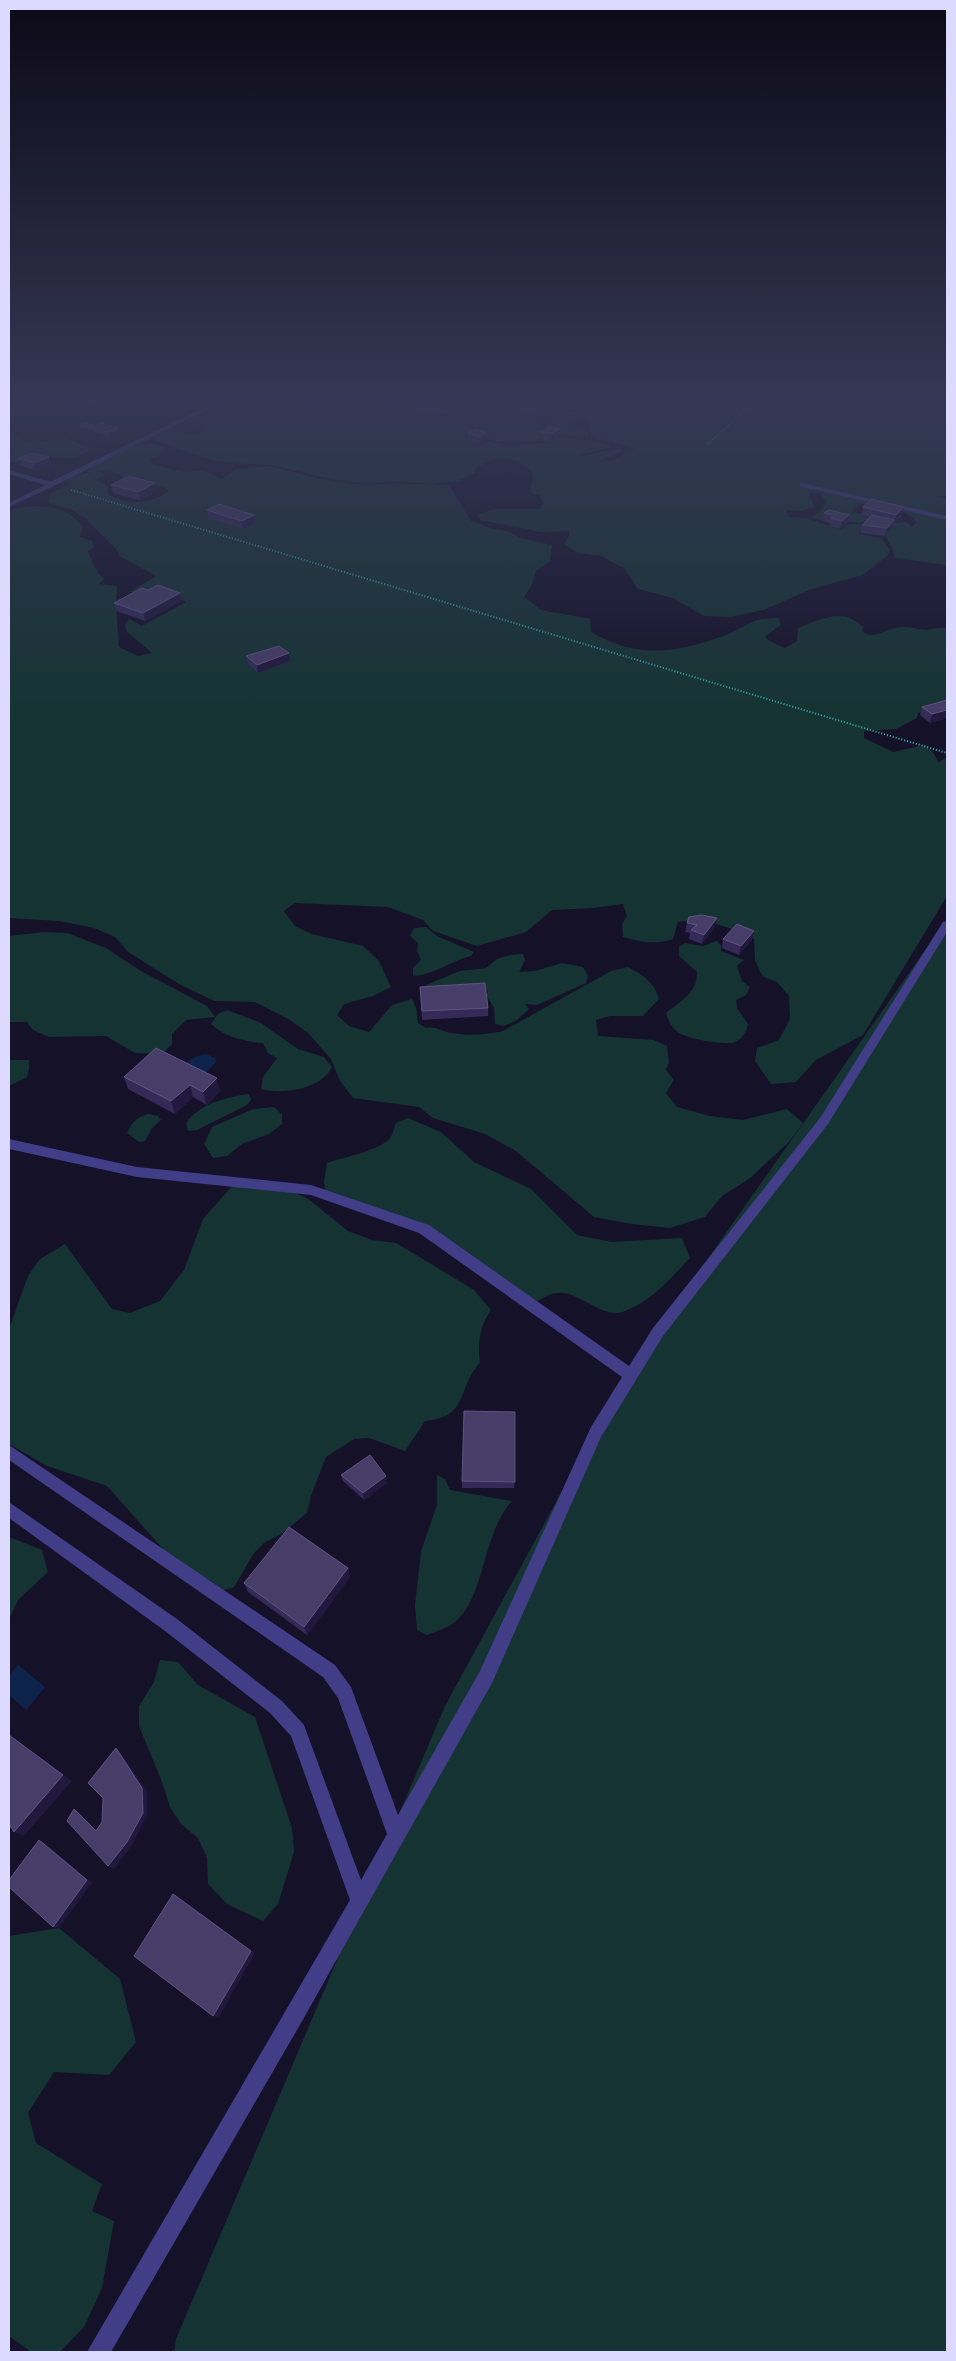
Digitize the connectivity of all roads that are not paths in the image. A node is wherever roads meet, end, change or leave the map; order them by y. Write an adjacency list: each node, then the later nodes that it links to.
1 (899, 507): 2 (street)
2 (947, 518)
3 (947, 924): 5 (street)
4 (9, 1144): 5 (street)
5 (632, 1375): 8 (street)
6 (9, 1452): 8 (street)
7 (9, 1509): 9 (street)
8 (396, 1834): 9 (street)
9 (359, 1900): 10 (street)
10 (98, 2352)

